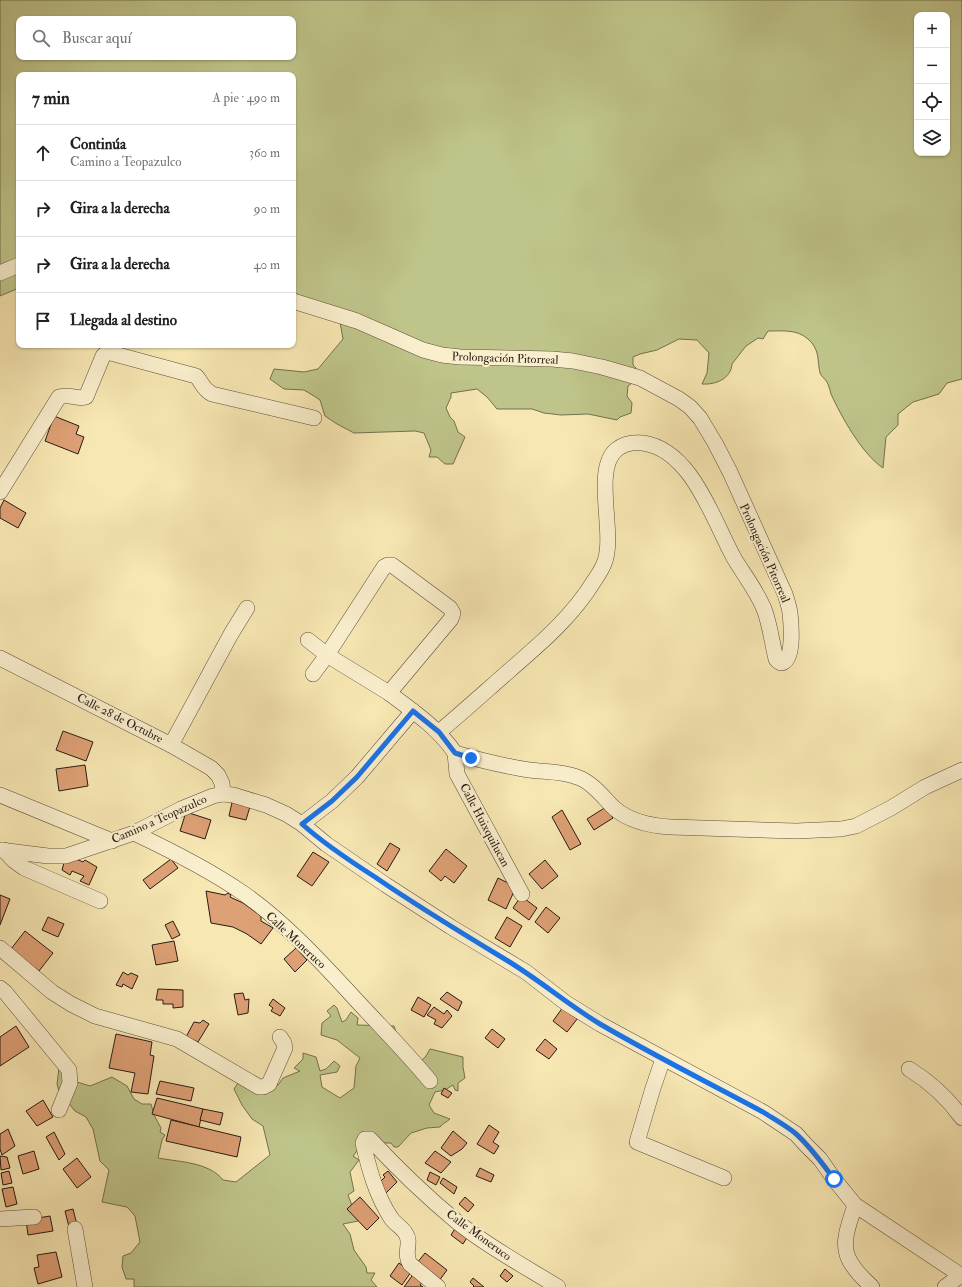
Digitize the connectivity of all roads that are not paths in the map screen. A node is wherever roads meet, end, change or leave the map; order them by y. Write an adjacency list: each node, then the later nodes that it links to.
1 (16, 266): 2 (street)
2 (0, 273)
3 (296, 302): 13 (street, Prolongación Pitorreal)
4 (314, 418): 5 (street)
5 (0, 492)
6 (247, 608): 14 (street)
7 (308, 640): 8 (street)
8 (327, 655): 10 (street); 11 (street); 11 (street)
9 (0, 658): 14 (street, Calle 28 de Octubre)
10 (313, 674)
11 (391, 691): 12 (street)
12 (413, 711): 13 (street); 19 (street)
13 (439, 732): 15 (street)
14 (171, 745): 17 (street, Calle 28 de Octubre)
15 (455, 753): 16 (street); 23 (street, Calle Huixquilucan)
16 (962, 770)
17 (223, 794): 19 (street, Camino a Teopazulco); 20 (street, Camino a Teopazulco)
18 (0, 796): 21 (street)
19 (302, 824): 28 (street, Camino a Teopazulco)
20 (134, 833): 21 (street, Camino a Teopazulco); 30 (street, Calle Moneruco)
21 (112, 841): 22 (street, Camino a Teopazulco)
22 (2, 850): 24 (street)
23 (522, 894)
24 (100, 901)
25 (0, 948): 27 (street)
26 (0, 988): 31 (street)
27 (280, 1037)
28 (663, 1059): 33 (street); 34 (street, Camino a Teopazulco)
29 (909, 1069): 32 (street)
30 (430, 1082)
31 (59, 1110)
32 (962, 1118)
33 (724, 1178)
34 (855, 1204): 38 (street, Camino a Teopazulco); 42 (street)
35 (34, 1218): 36 (street)
36 (0, 1219)
37 (74, 1229): 39 (street)
38 (962, 1275): 43 (street)
39 (85, 1287)
40 (438, 1287): 41 (street, Calle Moneruco)
41 (558, 1287)
42 (872, 1287)
43 (945, 1287)

